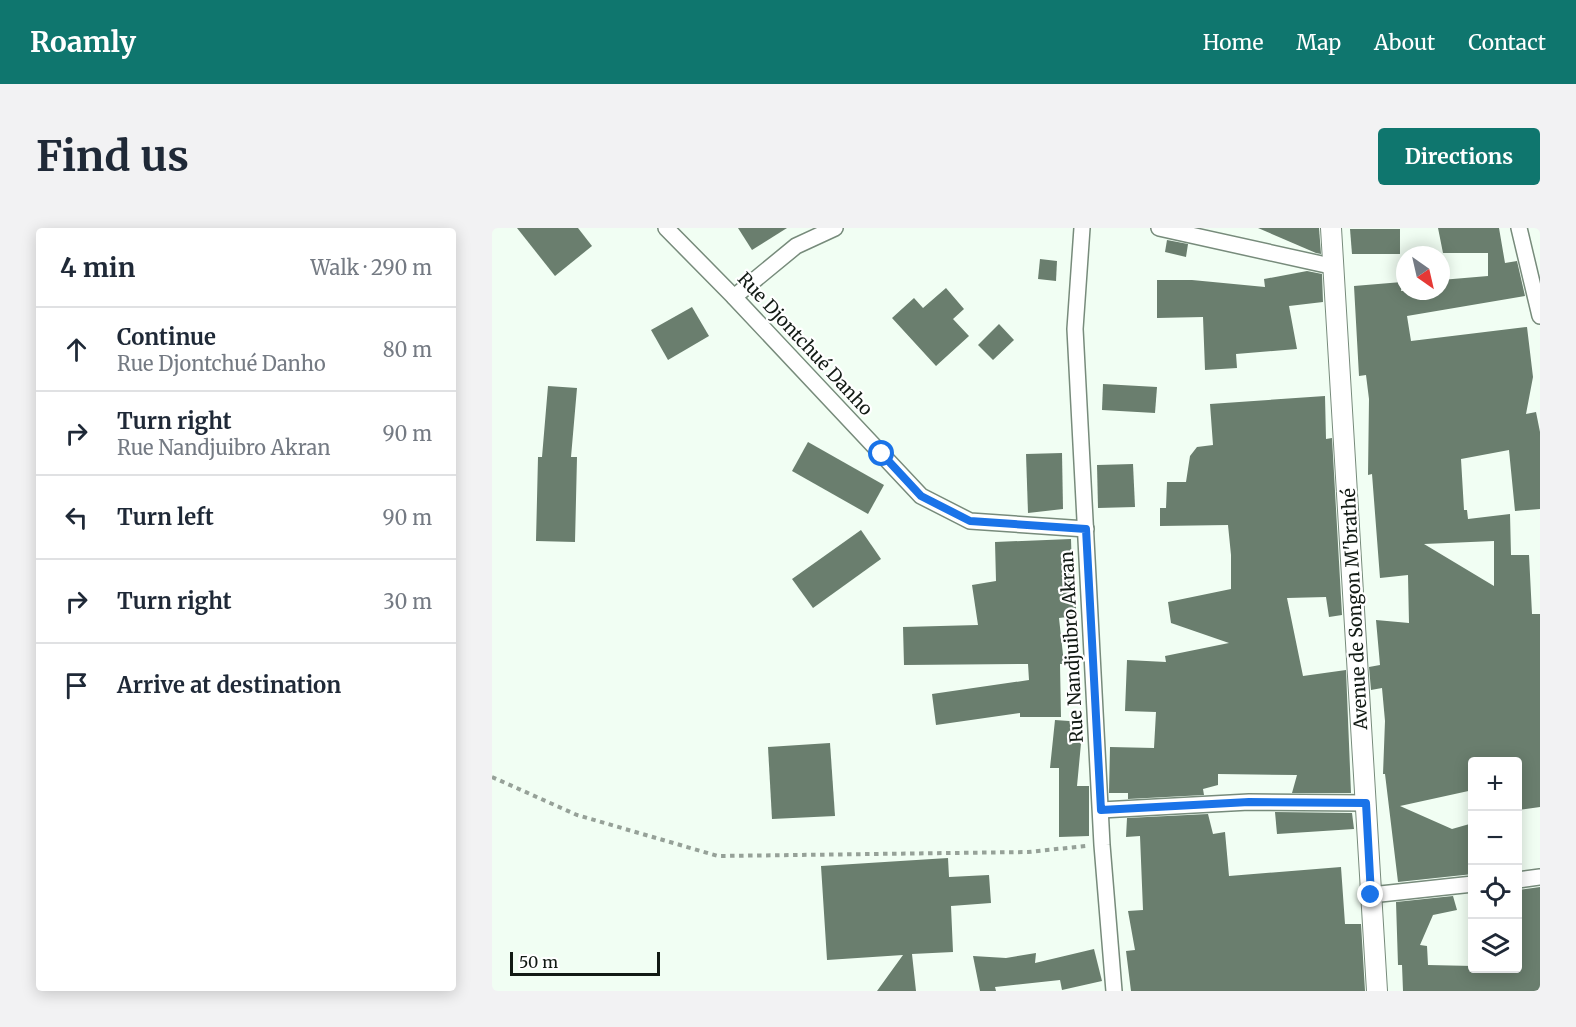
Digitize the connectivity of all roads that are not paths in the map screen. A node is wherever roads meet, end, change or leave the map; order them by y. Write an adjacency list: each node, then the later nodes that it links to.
1 (666, 228): 8 (street, Rue Djontchué Danho)
2 (835, 228): 8 (street)
3 (1082, 228): 10 (street, Rue Nandjuibro Akran)
4 (1159, 228): 7 (street)
5 (1331, 228): 7 (street, Avenue de Songon M'brathé)
6 (1519, 228): 9 (street)
7 (1335, 267): 11 (street, Avenue de Songon M'brathé)
8 (734, 297): 10 (street, Rue Djontchué Danho)
9 (1540, 316)
10 (1086, 529): 12 (street, Rue Nandjuibro Akran)
11 (1366, 803): 12 (street); 16 (street, Avenue de Songon M'brathé)
12 (1101, 810): 17 (street, Rue Nandjuibro Akran)
13 (1540, 877): 14 (street)
14 (1522, 879)
15 (1468, 885): 16 (street)
16 (1371, 895): 18 (street, Avenue de Songon M'brathé)
17 (1114, 991)
18 (1377, 991)

